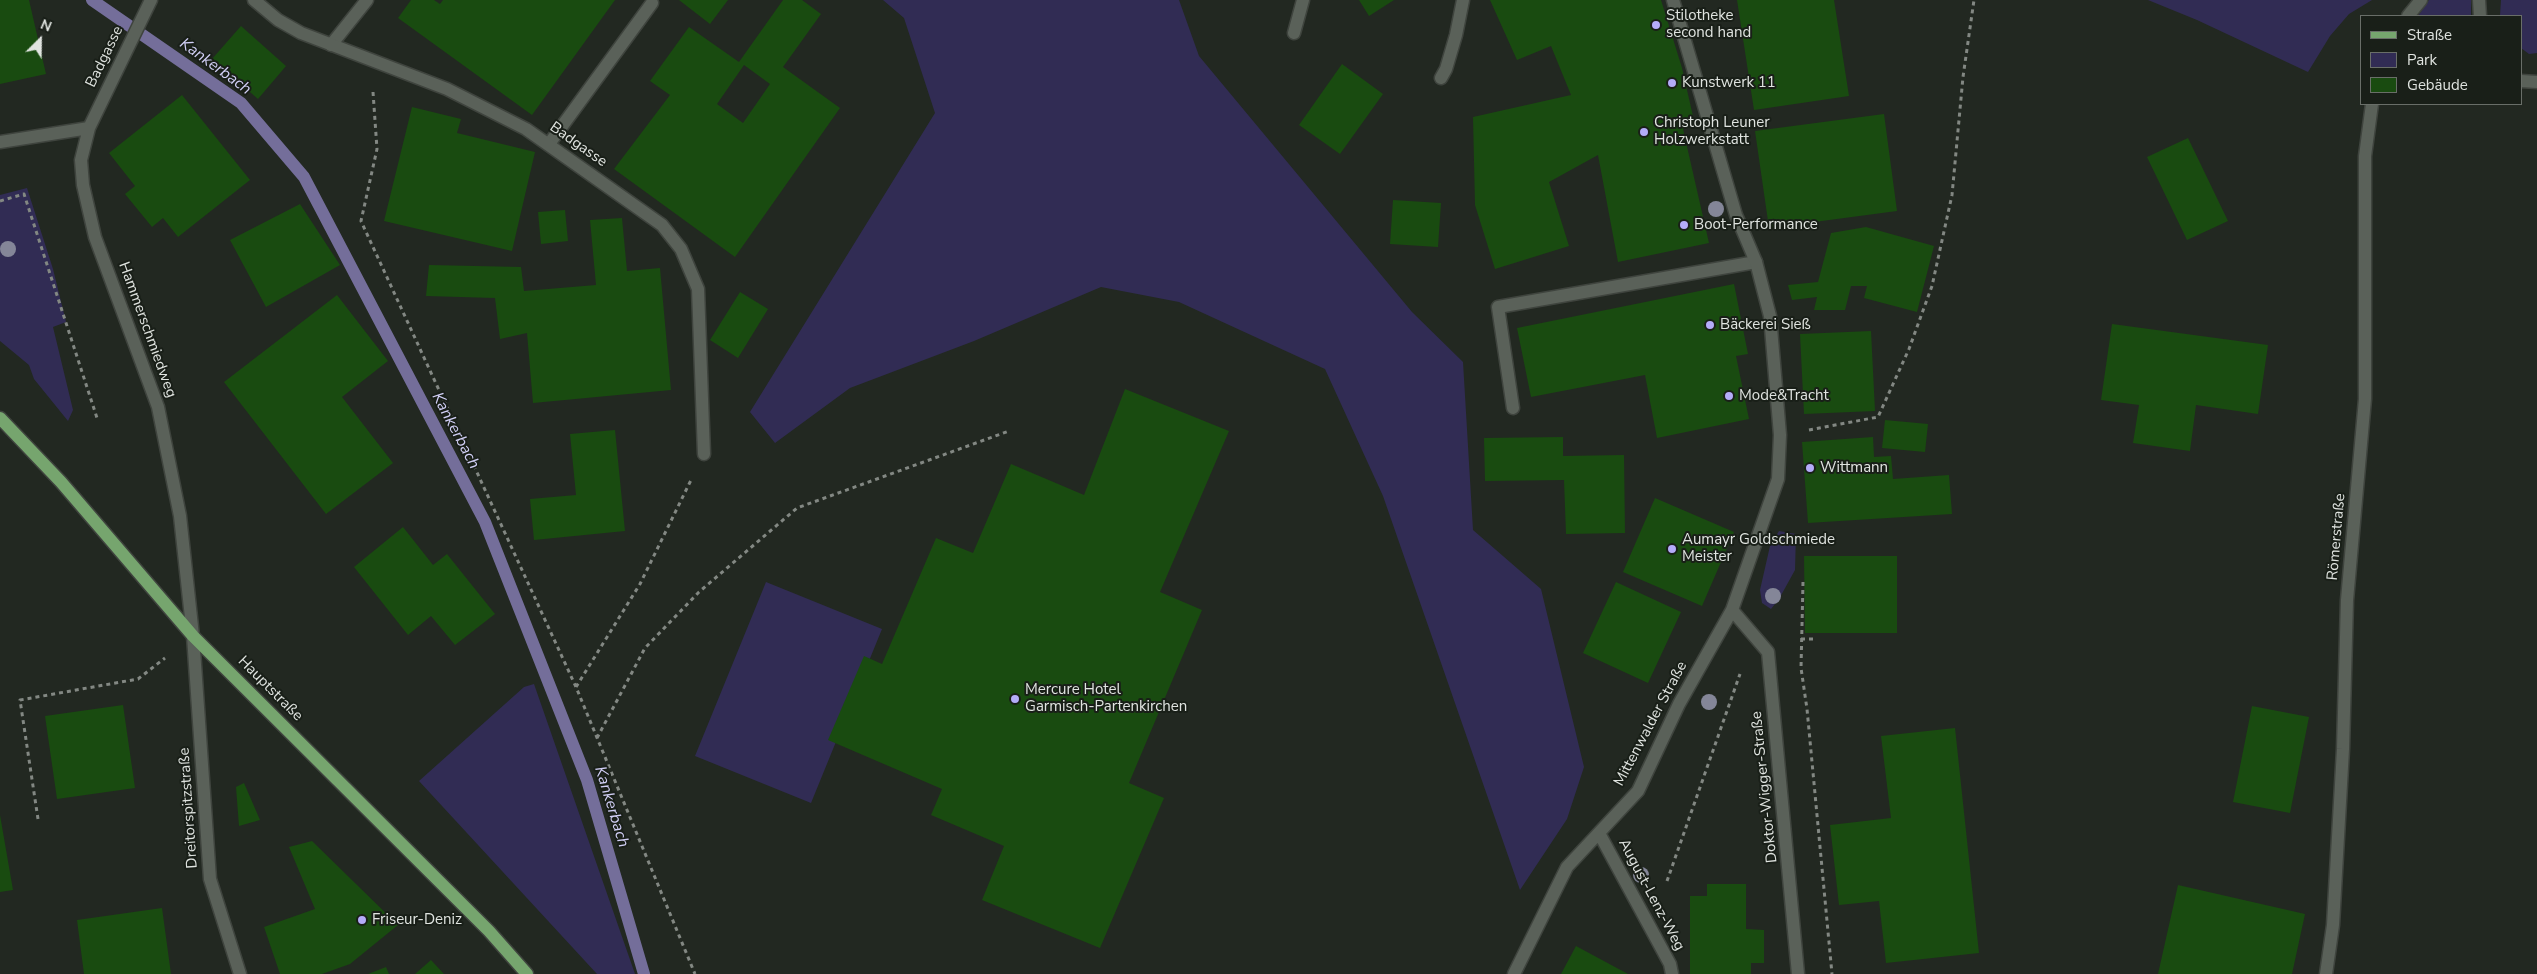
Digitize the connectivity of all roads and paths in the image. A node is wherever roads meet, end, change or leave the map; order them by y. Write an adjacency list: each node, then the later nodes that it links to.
1 (151, 0): 20 (street, Badgasse)
2 (254, 0): 14 (street, Badgasse)
3 (368, 0): 14 (street)
4 (1302, 0): 13 (street)
5 (1463, 0): 16 (street)
6 (1673, 0): 24 (street, Mittenwalder Straße)
7 (1974, 0): 28 (path)
8 (2421, 0): 11 (street)
9 (2479, 0): 12 (street)
10 (652, 3): 22 (street)
11 (2409, 15)
12 (2480, 15)
13 (1294, 33)
14 (331, 45): 15 (street, Badgasse)
15 (370, 60): 22 (street, Badgasse); 37 (path)
16 (1441, 78)
17 (2522, 80): 18 (street)
18 (2537, 82)
19 (2372, 105): 49 (street, Römerstraße)
20 (89, 128): 21 (street); 33 (street, Hammerschmiedweg)
21 (0, 142)
22 (549, 144): 30 (street, Badgasse)
23 (0, 201): 27 (path)
24 (1756, 262): 25 (street); 32 (street, Mittenwalder Straße)
25 (1513, 408)
26 (0, 418): 33 (main road, Hauptstraße)
27 (98, 421)
28 (1807, 430)
29 (1009, 431): 38 (path)
30 (704, 454): 37 (path)
31 (1803, 582): 34 (path)
32 (1732, 610): 40 (street, Mittenwalder Straße); 47 (street, Doktor-Wigger-Straße)
33 (193, 636): 39 (path); 42 (street, Dreitorspitzstraße); 43 (main road, Hauptstraße)
34 (1801, 639): 35 (path); 48 (path)
35 (1815, 639)
36 (1744, 664): 41 (path)
37 (576, 687): 38 (path)
38 (596, 739): 44 (path)
39 (38, 819)
40 (1599, 833): 45 (street, Mittenwalder Straße); 46 (street, August-Lenz-Weg)
41 (1667, 881)
42 (240, 974)
43 (527, 974)
44 (695, 974)
45 (1514, 974)
46 (1672, 974)
47 (1798, 974)
48 (1832, 974)
49 (2326, 974)

